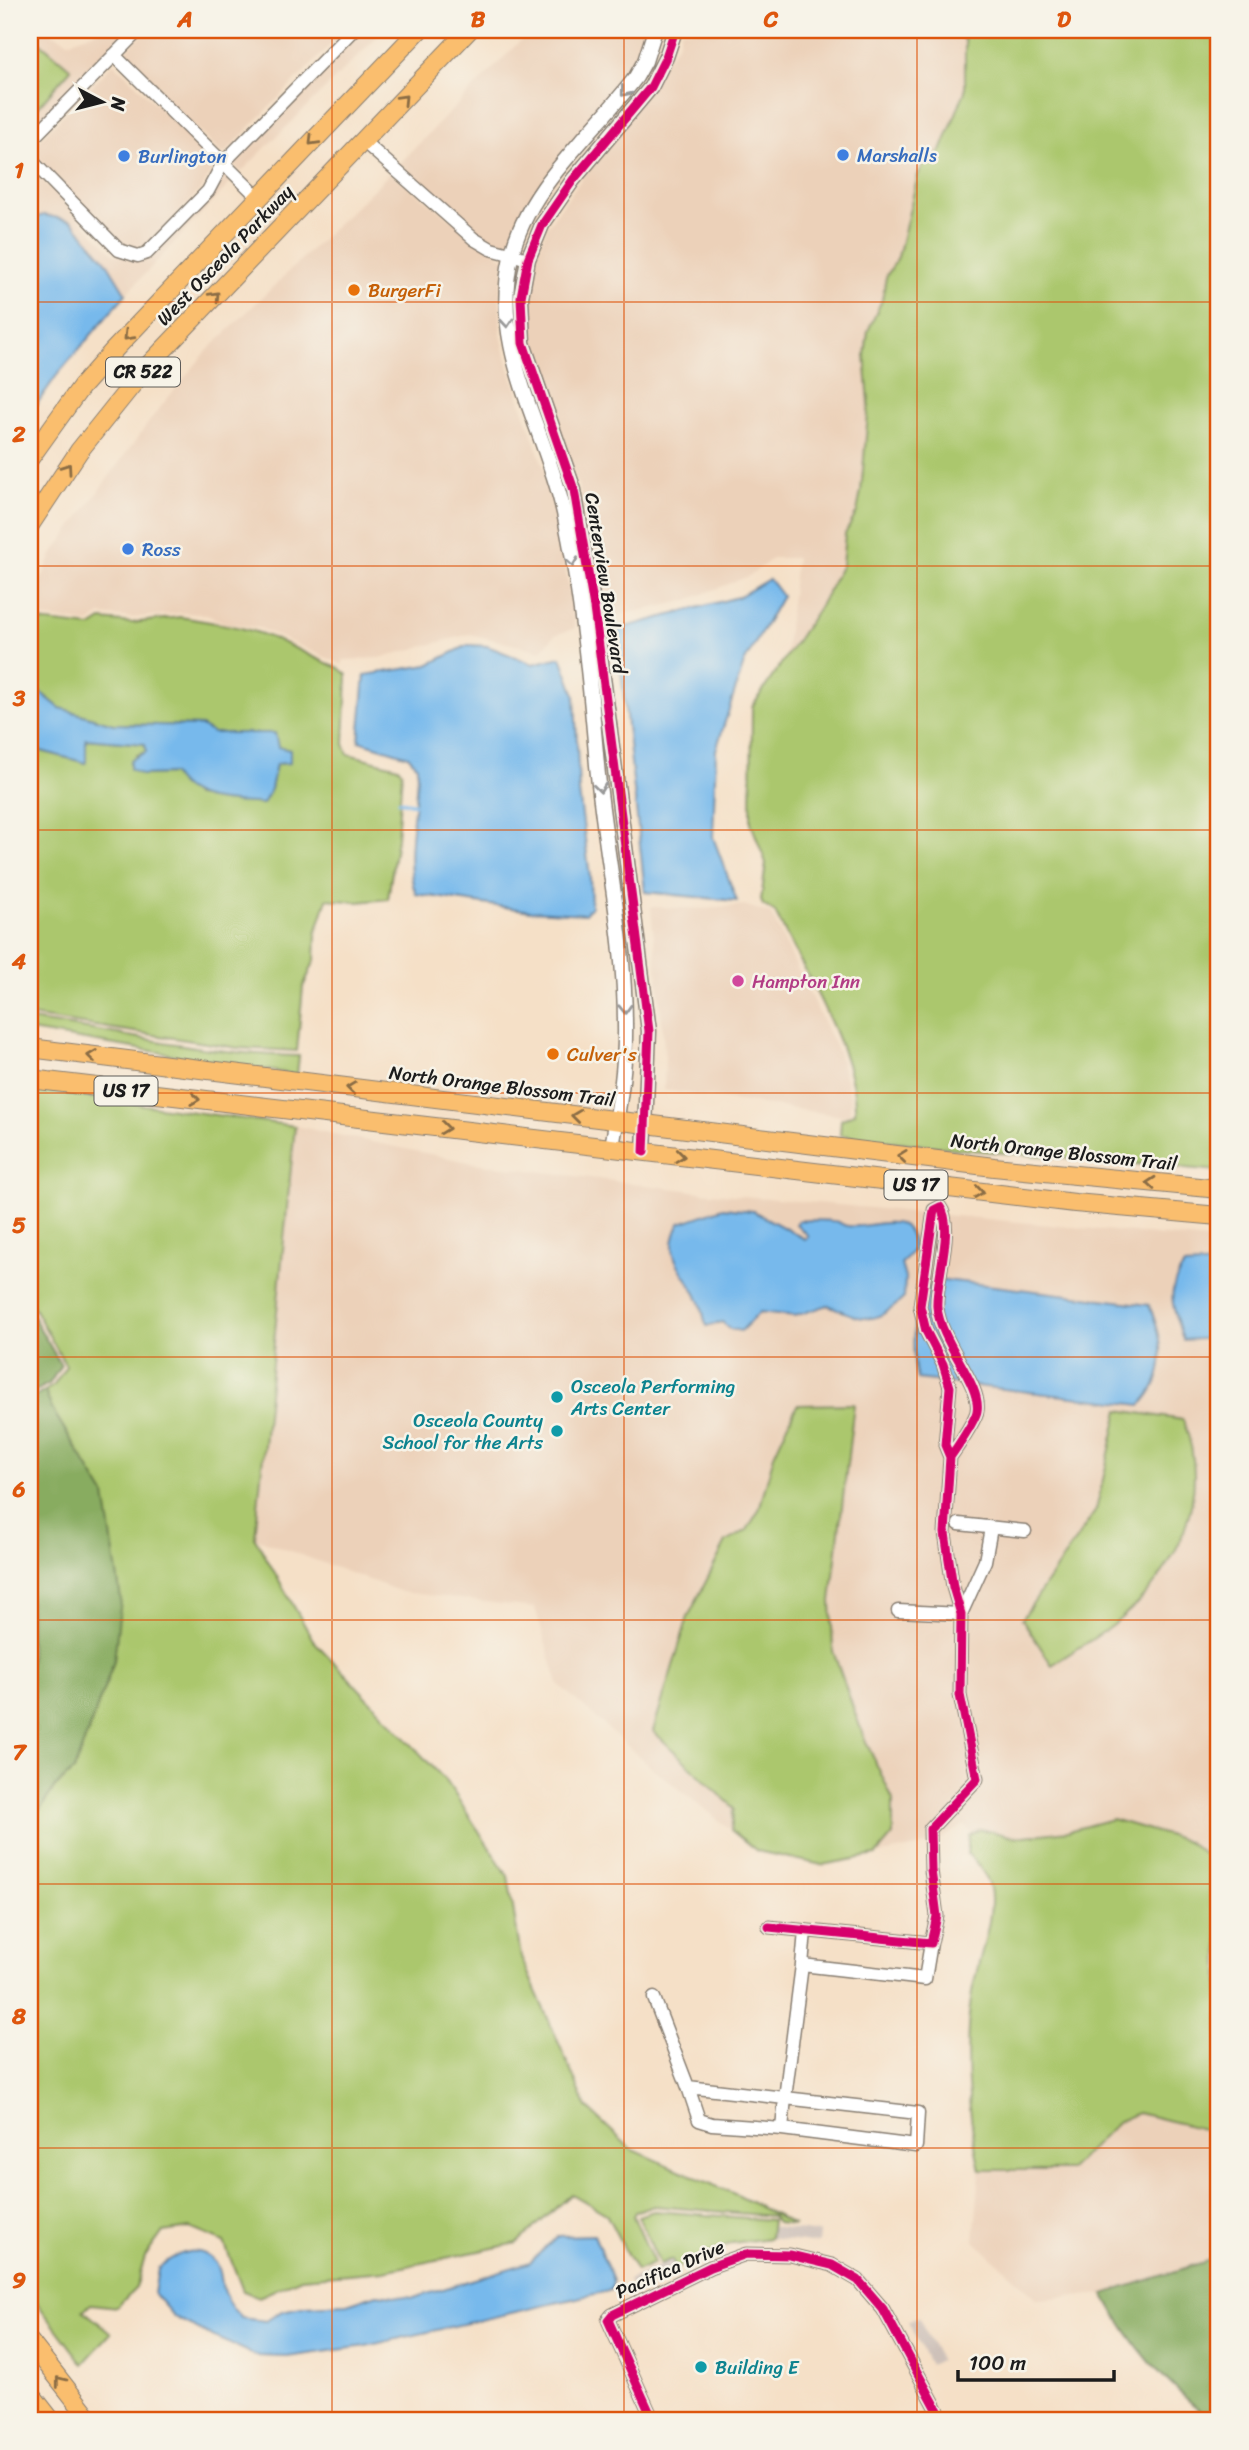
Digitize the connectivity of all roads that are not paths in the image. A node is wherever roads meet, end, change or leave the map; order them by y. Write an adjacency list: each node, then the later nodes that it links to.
1 (139, 30): 7 (street)
2 (353, 30): 11 (street)
3 (419, 30): 12 (main road, West Osceola Parkway / CR 522, one-way to 12)
4 (468, 30): 8 (main road, West Osceola Parkway / CR 522, one-way to 4)
5 (654, 31): 6 (street); 13 (street, Centerview Boulevard, one-way to 13)
6 (674, 33): 14 (street, Centerview Boulevard)
7 (114, 55): 9 (street); 11 (street)
8 (363, 141): 13 (street); 17 (main road, West Osceola Parkway / CR 522, one-way to 8)
9 (30, 145)
10 (30, 159): 11 (street)
11 (223, 163): 12 (street)
12 (259, 198): 15 (main road, West Osceola Parkway / CR 522, one-way to 15)
13 (512, 255): 14 (street); 16 (street, Centerview Boulevard, one-way to 16)
14 (528, 259): 16 (street, Centerview Boulevard)
15 (30, 458)
16 (566, 492): 18 (street, Centerview Boulevard); 19 (street, Centerview Boulevard, one-way to 19)
17 (30, 525)
18 (635, 938): 19 (street); 23 (street, Centerview Boulevard)
19 (619, 941): 22 (street, Centerview Boulevard, one-way to 22)
20 (30, 1048): 22 (main road, North Orange Blossom Trail / US 17, one-way to 20)
21 (30, 1079): 24 (main road, US 17, one-way to 24)
22 (617, 1121): 23 (main road, North Orange Blossom Trail / US 17); 24 (street, Centerview Boulevard)
23 (644, 1125): 25 (street, Centerview Boulevard); 26 (main road, North Orange Blossom Trail / US 17, one-way to 23)
24 (612, 1147): 25 (main road, US 17)
25 (643, 1152): 27 (main road, US 17, one-way to 27)
26 (994, 1167): 27 (main road); 28 (main road, North Orange Blossom Trail / US 17, one-way to 26)
27 (950, 1189): 29 (main road, US 17, one-way to 29)
28 (1219, 1189)
29 (1219, 1216)
30 (964, 1374): 31 (street); 31 (street); 33 (street)
31 (948, 1381): 32 (street)
32 (948, 1414): 33 (street); 34 (street)
33 (970, 1422): 34 (street)
34 (950, 1457): 39 (street)
35 (959, 1524): 36 (street)
36 (991, 1528): 37 (street); 39 (street)
37 (1025, 1531)
38 (898, 1611): 39 (street)
39 (961, 1614): 42 (street)
40 (769, 1927): 41 (street)
41 (805, 1931): 42 (street); 43 (street)
42 (931, 1943): 43 (street)
43 (802, 1965): 46 (street)
44 (654, 1998): 45 (street)
45 (688, 2087): 46 (street); 47 (street)
46 (785, 2098): 47 (street); 47 (street)
47 (782, 2129)
48 (30, 2342): 51 (main road, one-way to 48)
49 (30, 2393): 50 (main road)
50 (51, 2420)
51 (91, 2420)
52 (653, 2420): 53 (street, Pacifica Drive)
53 (943, 2420)

